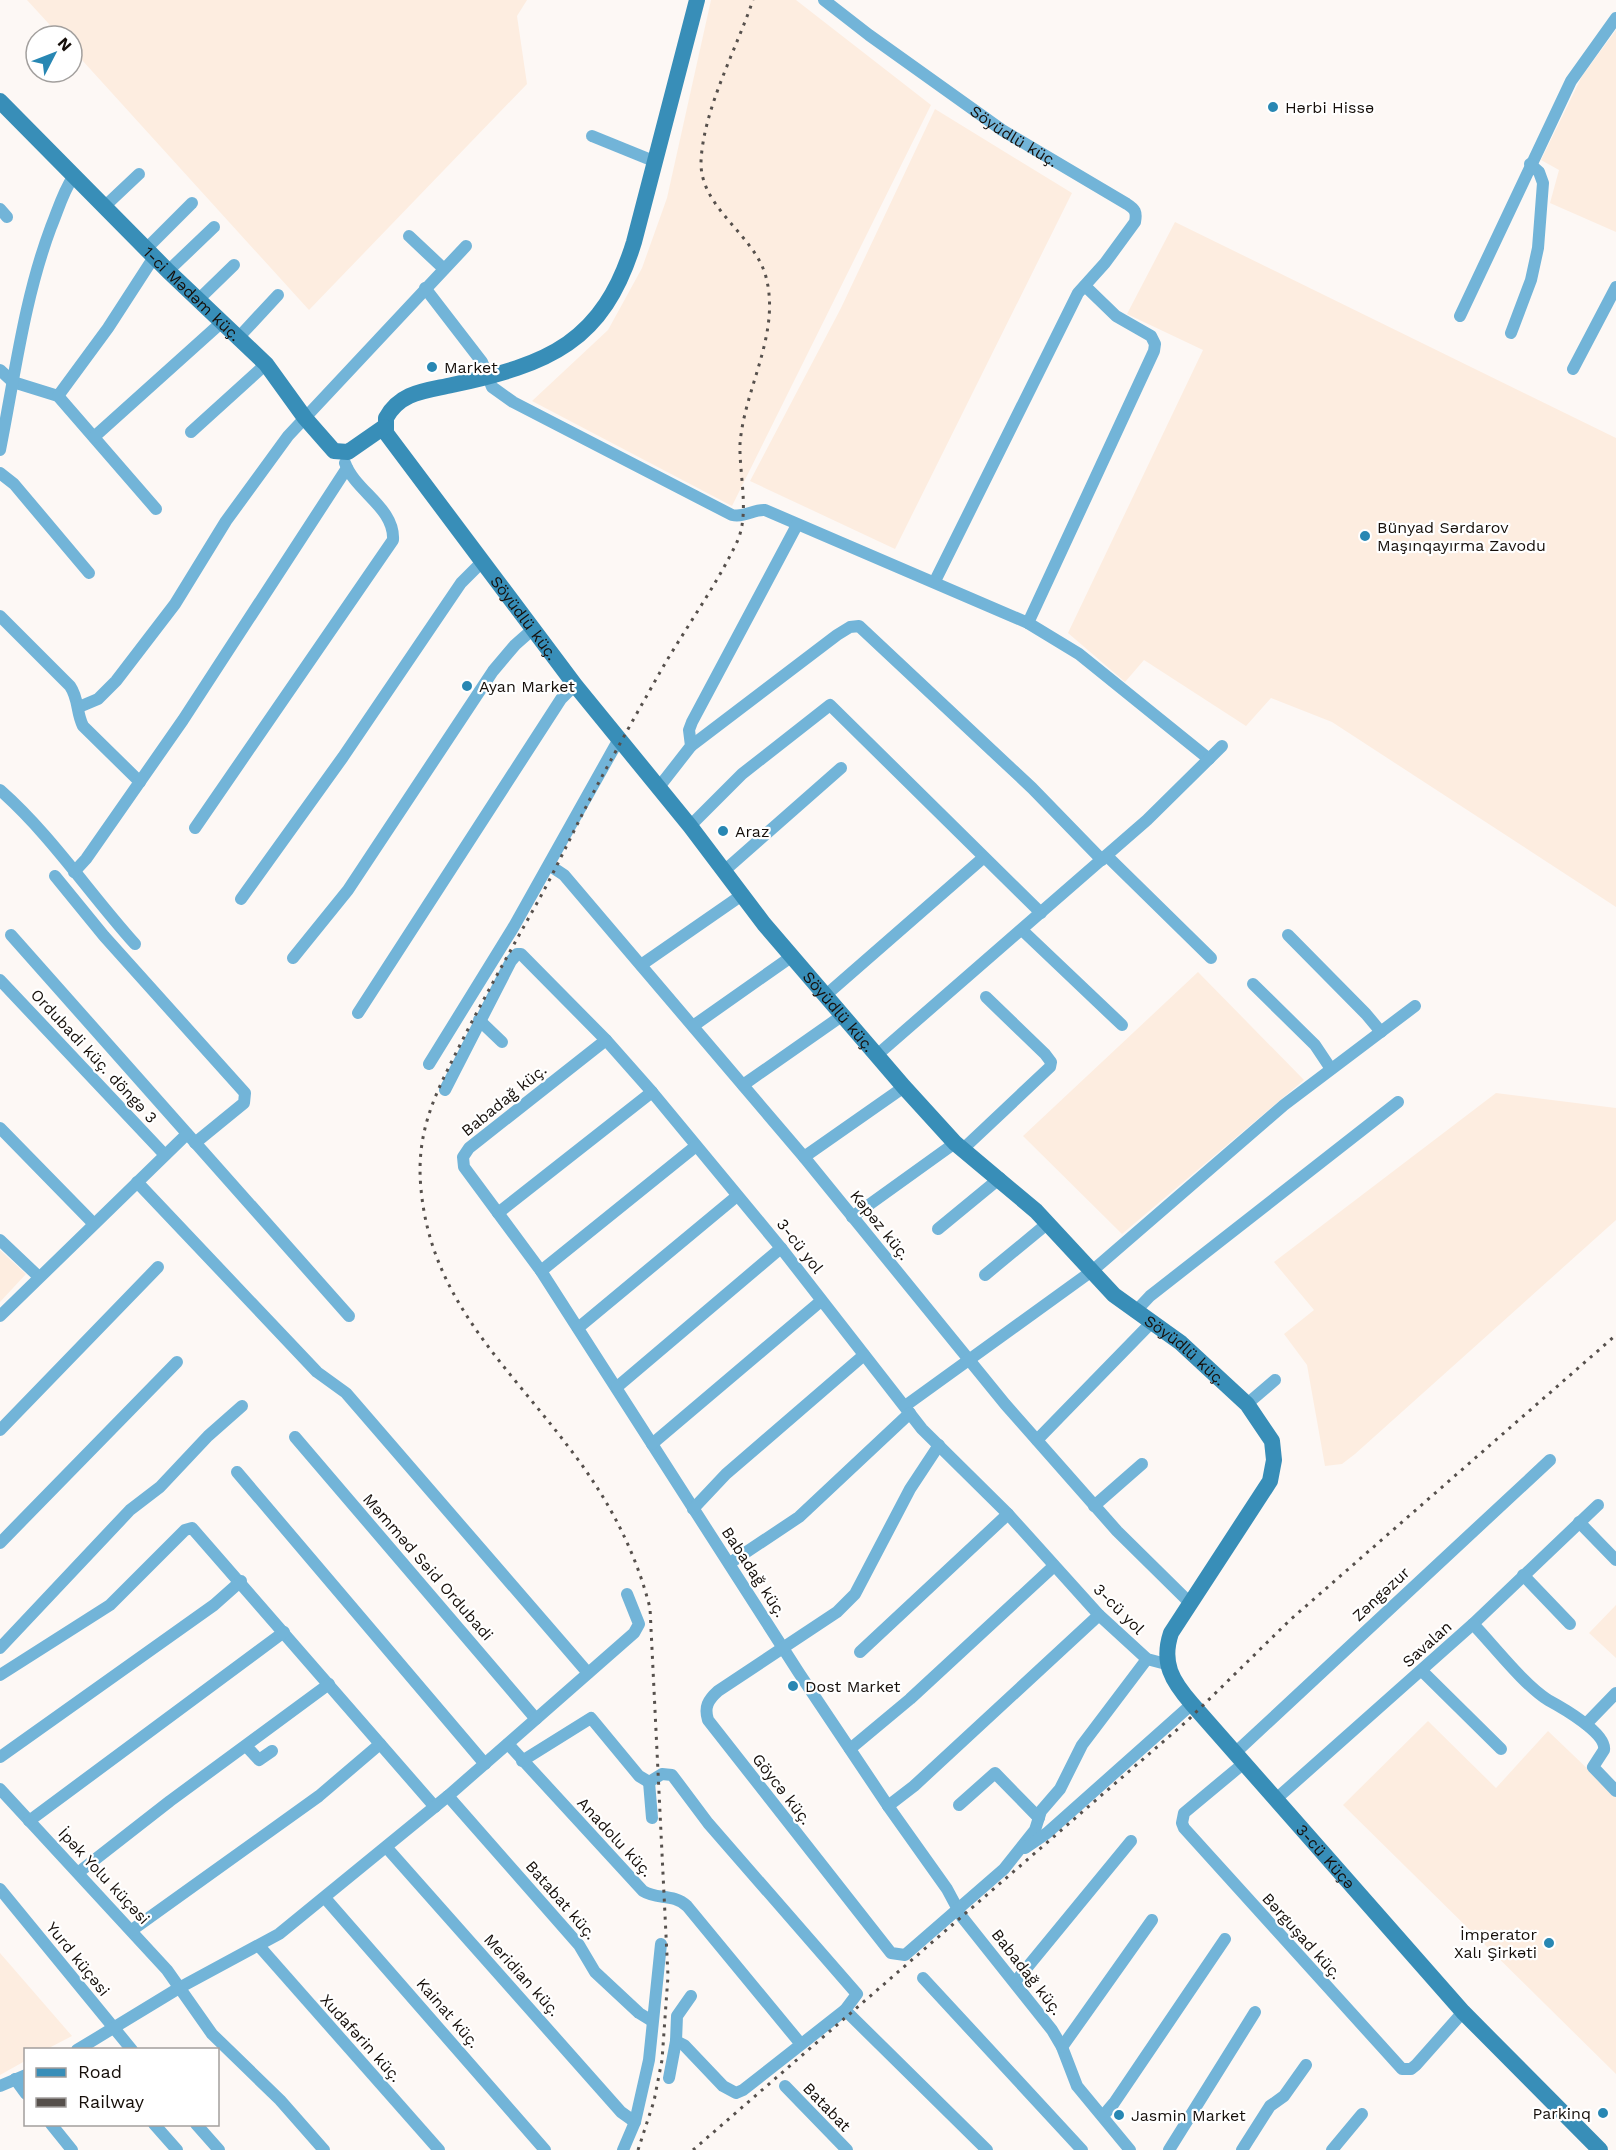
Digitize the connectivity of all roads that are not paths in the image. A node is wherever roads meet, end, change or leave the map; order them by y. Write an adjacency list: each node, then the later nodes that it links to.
1 (697, 0): 6 (street)
2 (824, 0): 19 (street, Söyüdlü küç.)
3 (1616, 18): 7 (street)
4 (0, 101): 9 (street, 1-ci Mədəm küç.)
5 (592, 135): 6 (street)
6 (656, 162): 31 (street)
7 (1530, 164): 24 (street); 26 (street)
8 (139, 174): 11 (street)
9 (74, 177): 11 (street, 1-ci Mədəm küç.); 32 (street)
10 (192, 203): 15 (street)
11 (104, 207): 15 (street, 1-ci Mədəm küç.)
12 (214, 227): 18 (street)
13 (409, 236): 17 (street)
14 (466, 246): 17 (street)
15 (150, 253): 18 (street, 1-ci Mədəm küç.); 33 (street)
16 (234, 265): 23 (street)
17 (444, 269): 21 (street)
18 (168, 271): 23 (street, 1-ci Mədəm küç.)
19 (1085, 286): 45 (street, Söyüdlü küç.); 47 (street)
20 (1616, 287): 29 (street)
21 (425, 288): 31 (street); 34 (street)
22 (278, 295): 27 (street)
23 (198, 300): 25 (street, 1-ci Mədəm küç.)
24 (1460, 316)
25 (222, 322): 27 (street, 1-ci Mədəm küç.); 37 (street)
26 (1511, 333)
27 (239, 337): 28 (street, 1-ci Mədəm küç.)
28 (266, 364): 34 (street, 1-ci Mədəm küç.); 36 (street)
29 (1573, 369)
30 (0, 370): 32 (street)
31 (490, 377): 35 (street); 42 (street)
32 (13, 382): 33 (street); 38 (street)
33 (58, 396): 37 (street)
34 (305, 418): 39 (street, 1-ci Mədəm küç.); 50 (street)
35 (384, 427): 39 (street); 43 (street, Söyüdlü küç.)
36 (191, 432)
37 (94, 437): 41 (street)
38 (0, 450)
39 (345, 461): 56 (street); 60 (street)
40 (0, 473): 44 (street)
41 (156, 509)
42 (796, 525): 45 (street); 52 (street)
43 (482, 562): 48 (street, Söyüdlü küç.); 68 (street)
44 (89, 573)
45 (935, 581): 47 (street)
46 (0, 616): 50 (street)
47 (1028, 623): 54 (street)
48 (532, 630): 49 (street, Söyüdlü küç.); 75 (street)
49 (575, 685): 51 (street, Söyüdlü küç.); 83 (street)
50 (79, 707): 56 (street)
51 (619, 739): 57 (street, Söyüdlü küç.); 63 (street)
52 (691, 746): 57 (street); 62 (street)
53 (1222, 746): 54 (street)
54 (1209, 759): 62 (street)
55 (841, 768): 64 (street)
56 (140, 782): 65 (street)
57 (659, 787): 59 (street, Söyüdlü küç.)
58 (0, 790): 65 (street)
59 (690, 826): 61 (street); 64 (street, Söyüdlü küç.)
60 (195, 828)
61 (983, 858): 69 (street); 80 (street)
62 (1104, 858): 69 (street); 76 (street)
63 (549, 865): 77 (street, Kəpəz küç.); 92 (street)
64 (724, 871): 67 (street, Söyüdlü küç.)
65 (74, 872): 73 (street)
66 (55, 876): 100 (street)
67 (742, 895): 74 (street, Söyüdlü küç.); 77 (street)
68 (241, 899)
69 (1041, 913): 70 (street)
70 (1022, 930): 86 (street); 91 (street)
71 (11, 935): 100 (street)
72 (1288, 935): 88 (street)
73 (135, 944)
74 (791, 957): 80 (street, Söyüdlü küç.); 87 (street)
75 (293, 958)
76 (1211, 958)
77 (641, 965): 87 (street, Kəpəz küç.)
78 (0, 980): 103 (street, Ordubadi küç. döngə 3)
79 (1253, 984): 93 (street)
80 (826, 995): 84 (street, Söyüdlü küç.)
81 (986, 997): 102 (street)
82 (1415, 1006): 88 (street)
83 (358, 1013)
84 (843, 1015): 91 (street, Söyüdlü küç.); 94 (street)
85 (479, 1020): 89 (street, 3-cü yol); 90 (street); 96 (street, 3-cü yol)
86 (1122, 1025)
87 (693, 1026): 94 (street, Kəpəz küç.)
88 (1381, 1032): 93 (street)
89 (606, 1040): 97 (street, 3-cü yol); 108 (street, Babadağ küç.)
90 (502, 1042)
91 (877, 1055): 95 (street, Söyüdlü küç.)
92 (429, 1064)
93 (1331, 1069): 117 (street)
94 (743, 1085): 104 (street, Kəpəz küç.)
95 (904, 1087): 102 (street, Söyüdlü küç.); 104 (street)
96 (445, 1090)
97 (652, 1092): 101 (street, 3-cü yol); 108 (street)
98 (1398, 1102): 121 (street)
99 (0, 1128): 110 (street)
100 (191, 1139): 103 (street); 123 (street)
101 (696, 1146): 107 (street, 3-cü yol); 116 (street)
102 (959, 1146): 105 (street, Söyüdlü küç.); 109 (street)
103 (165, 1155): 106 (street)
104 (804, 1157): 109 (street, Kəpəz küç.)
105 (1000, 1178): 111 (street, Söyüdlü küç.); 112 (street)
106 (137, 1182): 110 (street); 165 (street)
107 (737, 1196): 114 (street, 3-cü yol); 125 (street)
108 (498, 1213): 116 (street, Babadağ küç.)
109 (852, 1217): 127 (street, Kəpəz küç.)
110 (93, 1223): 119 (street)
111 (1048, 1223): 117 (street, Söyüdlü küç.); 118 (street)
112 (938, 1229)
113 (0, 1240): 119 (street)
114 (782, 1248): 120 (street, 3-cü yol); 130 (street)
115 (158, 1266): 134 (street)
116 (541, 1271): 125 (street, Babadağ küç.)
117 (1092, 1271): 121 (street, Söyüdlü küç.); 127 (street)
118 (985, 1275)
119 (38, 1276): 122 (street)
120 (821, 1301): 126 (street, 3-cü yol); 137 (street)
121 (1135, 1312): 124 (street, Söyüdlü küç.)
122 (0, 1316)
123 (349, 1316)
124 (1152, 1323): 131 (street, Söyüdlü küç.); 136 (street)
125 (578, 1328): 130 (street, Babadağ küç.)
126 (864, 1354): 133 (street, 3-cü yol); 144 (street)
127 (968, 1359): 133 (street); 136 (street, Kəpəz küç.)
128 (177, 1362): 147 (street)
129 (1275, 1380): 131 (street)
130 (617, 1387): 137 (street, Babadağ küç.)
131 (1247, 1404): 154 (street, Söyüdlü küç.)
132 (242, 1406): 159 (street)
133 (907, 1410): 138 (street, 3-cü yol); 149 (street)
134 (0, 1430)
135 (295, 1437): 170 (street, Məmməd Səid Ordubadi)
136 (1037, 1440): 143 (street, Kəpəz küç.)
137 (652, 1444): 144 (street, Babadağ küç.)
138 (939, 1445): 145 (street, 3-cü yol); 160 (street, Göycə küç.)
139 (1550, 1460): 179 (street, Zəngəzur)
140 (1142, 1464): 143 (street)
141 (237, 1473): 181 (street)
142 (1598, 1505): 146 (street)
143 (1094, 1506): 154 (street, Kəpəz küç.)
144 (693, 1509): 149 (street, Babadağ küç.)
145 (1008, 1514): 150 (street, 3-cü yol); 161 (street)
146 (1580, 1522): 148 (street); 151 (street)
147 (0, 1543)
148 (1616, 1560)
149 (730, 1563): 160 (street, Babadağ küç.)
150 (1054, 1566): 155 (street, 3-cü yol); 175 (street)
151 (1523, 1575): 156 (street); 157 (street)
152 (241, 1581): 158 (street); 166 (street); 178 (street)
153 (627, 1594): 165 (street)
154 (1190, 1602): 163 (street, Söyüdlü küç.)
155 (1099, 1615): 162 (street, 3-cü yol); 188 (street)
156 (1473, 1624): 164 (street, Savalan); 171 (street, Savalan)
157 (1570, 1624)
158 (284, 1632): 167 (street); 192 (street)
159 (0, 1648)
160 (783, 1648): 175 (street, Babadağ küç.); 199 (street, Göycə küç.)
161 (860, 1652)
162 (1148, 1659): 163 (street, 3-cü yol); 191 (street)
163 (1166, 1664): 169 (street, 3-cü Küçə)
164 (1422, 1671): 176 (street); 186 (street, Savalan)
165 (588, 1672): 170 (street)
166 (0, 1675)
167 (329, 1684): 172 (street); 174 (street)
168 (1616, 1693): 171 (street)
169 (1192, 1704): 179 (street, 3-cü Küçə); 195 (street)
170 (536, 1719): 173 (street)
171 (1586, 1724): 184 (street, Savalan)
172 (380, 1744): 189 (street); 201 (street)
173 (508, 1744): 180 (street, Anadolu küç.); 181 (street)
174 (248, 1747): 177 (street); 196 (street)
175 (850, 1749): 188 (street, Babadağ küç.)
176 (1501, 1749)
177 (272, 1751)
178 (0, 1757)
179 (1239, 1758): 186 (street, 3-cü Küçə); 211 (street, Bərguşad küç.)
180 (522, 1761): 182 (street); 215 (street, Anadolu küç.)
181 (485, 1764): 185 (street)
182 (649, 1782): 190 (street); 209 (street)
183 (0, 1789): 192 (street, İpək Yolu küçəsi)
184 (1616, 1791)
185 (448, 1796): 189 (street); 212 (street, Batabat küç.)
186 (1276, 1799): 211 (street, 3-cü Küçə)
187 (959, 1805): 191 (street)
188 (888, 1806): 199 (street, Babadağ küç.)
189 (435, 1807): 194 (street)
190 (652, 1818)
191 (1039, 1818): 195 (street)
192 (29, 1821): 196 (street, İpək Yolu küçəsi)
193 (1131, 1841): 206 (street)
194 (387, 1848): 198 (street); 226 (street, Meridian küç.)
195 (1014, 1856): 199 (street)
196 (79, 1872): 201 (street, İpək Yolu küçəsi)
197 (0, 1889): 213 (street, Yurd küçəsi)
198 (325, 1898): 204 (street); 236 (street, Kainat küç.)
199 (959, 1910): 206 (street, Babadağ küç.)
200 (1152, 1920): 216 (street)
201 (132, 1930): 207 (street, İpək Yolu küçəsi)
202 (1225, 1939): 225 (street)
203 (661, 1944): 212 (street)
204 (259, 1946): 207 (street); 235 (street, Xudafərin küç.)
205 (923, 1978): 240 (street)
206 (1016, 1982): 216 (street, Babadağ küç.)
207 (179, 1988): 213 (street); 234 (street, İpək Yolu küçəsi)
208 (691, 1996): 214 (street)
209 (845, 2010): 215 (street); 239 (street)
210 (1255, 2012): 241 (street)
211 (1463, 2012): 244 (street, 3-cü Küçə)
212 (652, 2021): 226 (street)
213 (114, 2028): 217 (street); 218 (street, Yurd küçəsi)
214 (676, 2041): 215 (street); 221 (street)
215 (800, 2043)
216 (1062, 2047): 225 (street, Babadağ küç.)
217 (83, 2048)
218 (131, 2048)
219 (1306, 2065): 242 (street)
220 (20, 2077): 222 (street)
221 (669, 2078)
222 (0, 2086)
223 (785, 2086): 238 (street, Batabat)
224 (1362, 2114): 243 (street)
225 (1103, 2116): 230 (street, Babadağ küç.)
226 (634, 2122): 237 (street)
227 (53, 2126): 231 (street)
228 (156, 2126): 232 (street)
229 (198, 2126): 233 (street)
230 (1124, 2148)
231 (72, 2150)
232 (177, 2150)
233 (219, 2150)
234 (324, 2150)
235 (439, 2150)
236 (545, 2150)
237 (624, 2150)
238 (847, 2150)
239 (987, 2150)
240 (1082, 2150)
241 (1169, 2150)
242 (1242, 2150)
243 (1332, 2150)
244 (1600, 2150)

